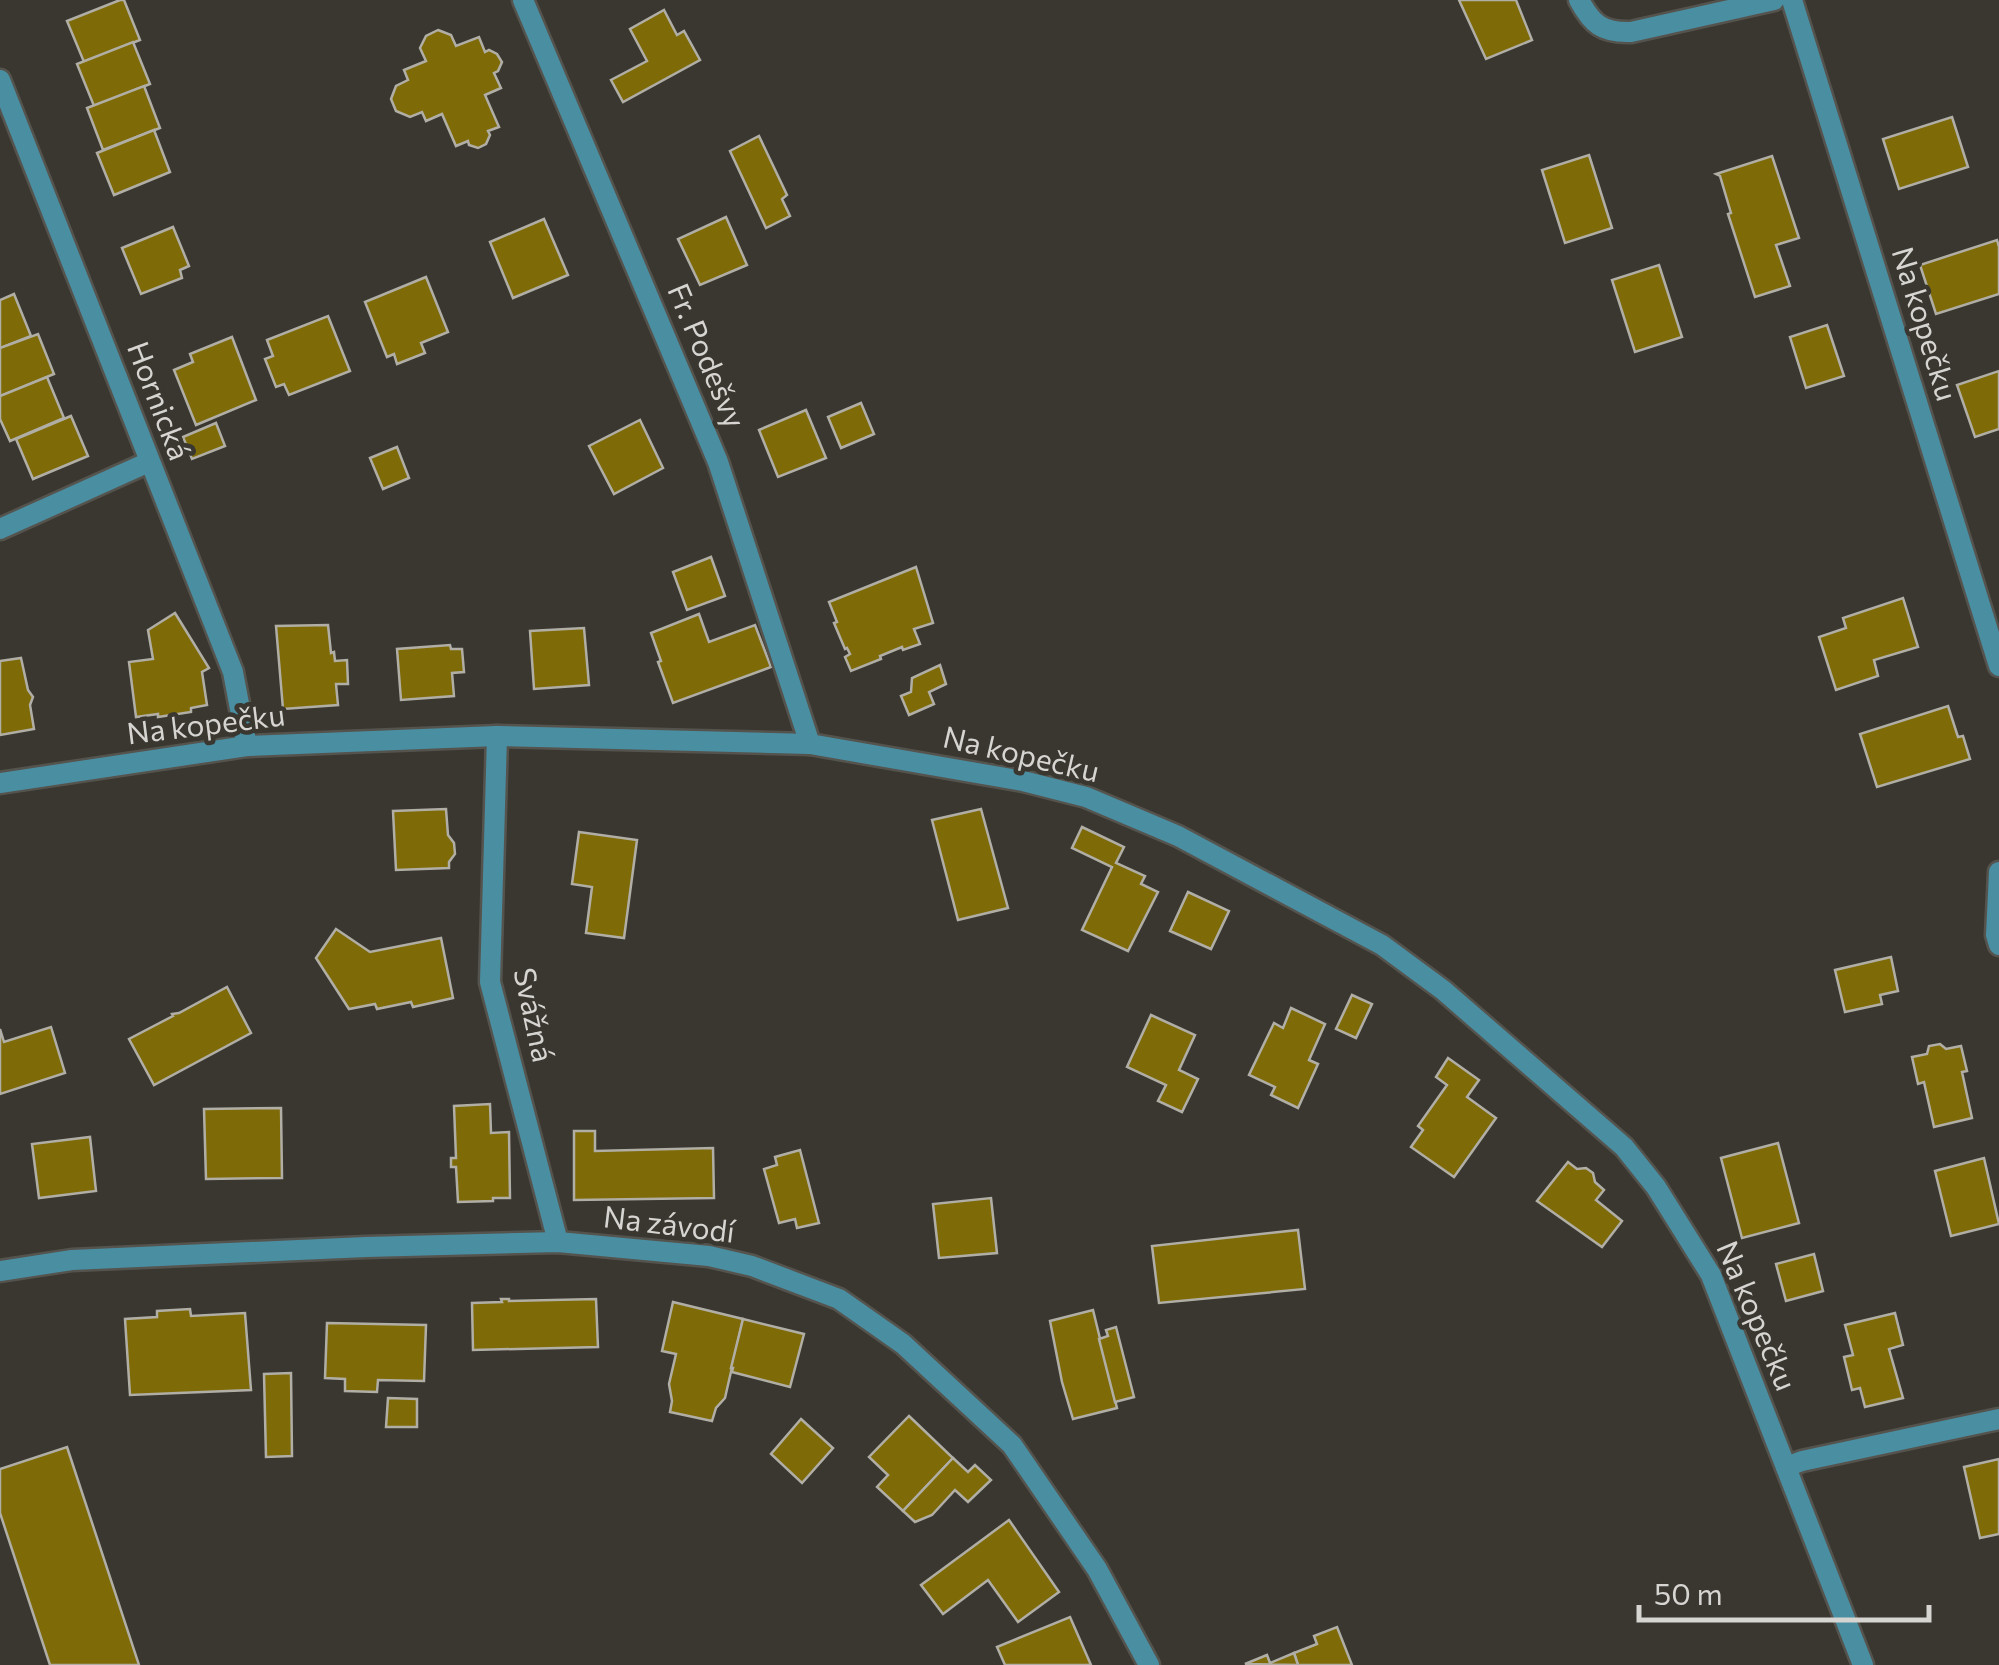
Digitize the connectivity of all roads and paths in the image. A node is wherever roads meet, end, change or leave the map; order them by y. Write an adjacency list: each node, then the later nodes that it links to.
1 (523, 0): 10 (street, Fr. Podešvy)
2 (1579, 0): 3 (street)
3 (1774, 0)
4 (1792, 0): 8 (street, Na kopečku)
5 (0, 80): 6 (street, Hornická)
6 (149, 462): 7 (street); 11 (street, Hornická)
7 (0, 529)
8 (1999, 666)
9 (497, 736): 10 (street, Na kopečku); 11 (street, Na kopečku); 15 (street, Svážná)
10 (810, 744): 18 (street, Na kopečku)
11 (247, 746): 12 (street, Na kopečku)
12 (0, 783)
13 (1999, 872): 14 (street)
14 (1999, 945)
15 (558, 1242): 16 (street, Na závodí); 19 (street, Na závodí)
16 (0, 1271)
17 (1999, 1419): 18 (street)
18 (1786, 1468): 20 (street, Na kopečku)
19 (1149, 1665)
20 (1863, 1665)

